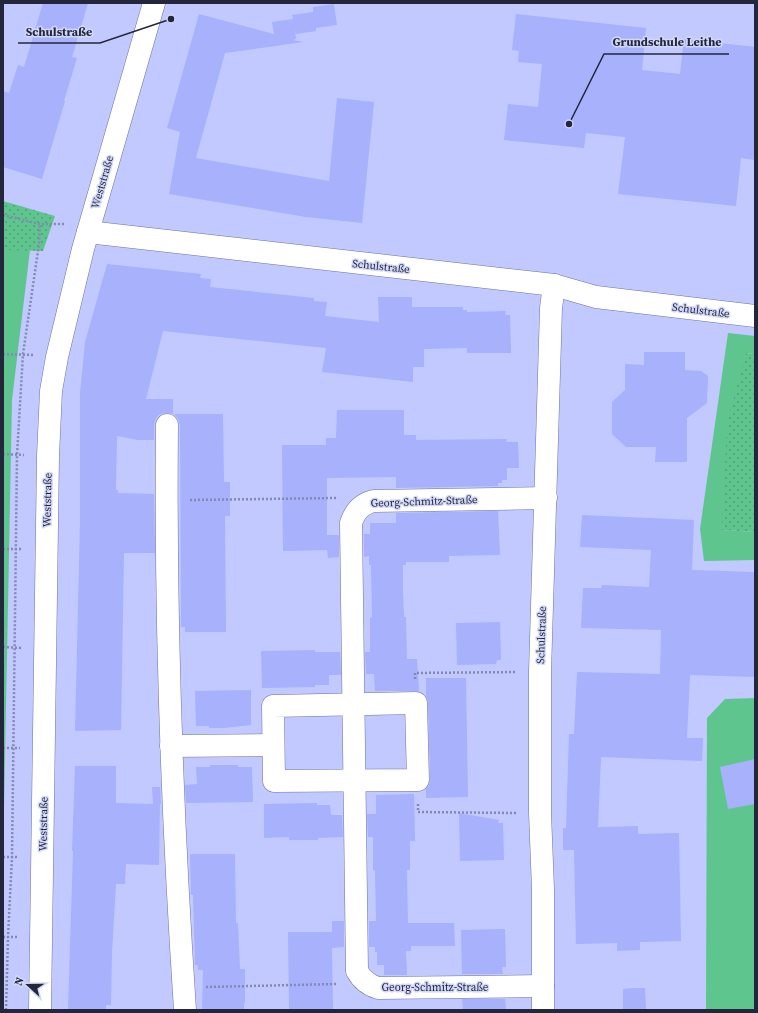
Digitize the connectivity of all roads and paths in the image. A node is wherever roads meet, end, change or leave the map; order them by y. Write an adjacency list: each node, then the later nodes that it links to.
1 (154, 3): 4 (street, Weststraße)
2 (3, 215): 3 (path)
3 (40, 224): 4 (path); 8 (path)
4 (89, 228): 5 (street, Schulstraße); 9 (street, Weststraße)
5 (554, 285): 6 (street, Schulstraße); 11 (street, Schulstraße)
6 (755, 316)
7 (3, 354): 8 (path)
8 (23, 354): 9 (path); 25 (path)
9 (57, 357): 26 (street, Weststraße)
10 (167, 425): 12 (street)
11 (546, 498): 13 (street, Georg-Schmitz-Straße); 14 (street, Schulstraße)
12 (166, 500): 13 (path); 18 (street)
13 (360, 507): 16 (street, Georg-Schmitz-Straße)
14 (540, 672): 15 (path); 21 (street, Schulstraße)
15 (416, 704): 16 (street); 19 (street)
16 (354, 705): 17 (street); 20 (street, Georg-Schmitz-Straße)
17 (273, 745): 18 (street); 20 (street)
18 (172, 746): 24 (street)
19 (418, 780): 20 (street); 21 (path)
20 (354, 781): 22 (street, Georg-Schmitz-Straße)
21 (540, 813): 23 (street, Schulstraße)
22 (361, 978): 23 (street, Georg-Schmitz-Straße); 24 (path)
23 (542, 986): 28 (street)
24 (184, 987): 27 (street)
25 (6, 1010)
26 (40, 1010)
27 (185, 1010)
28 (543, 1010)

